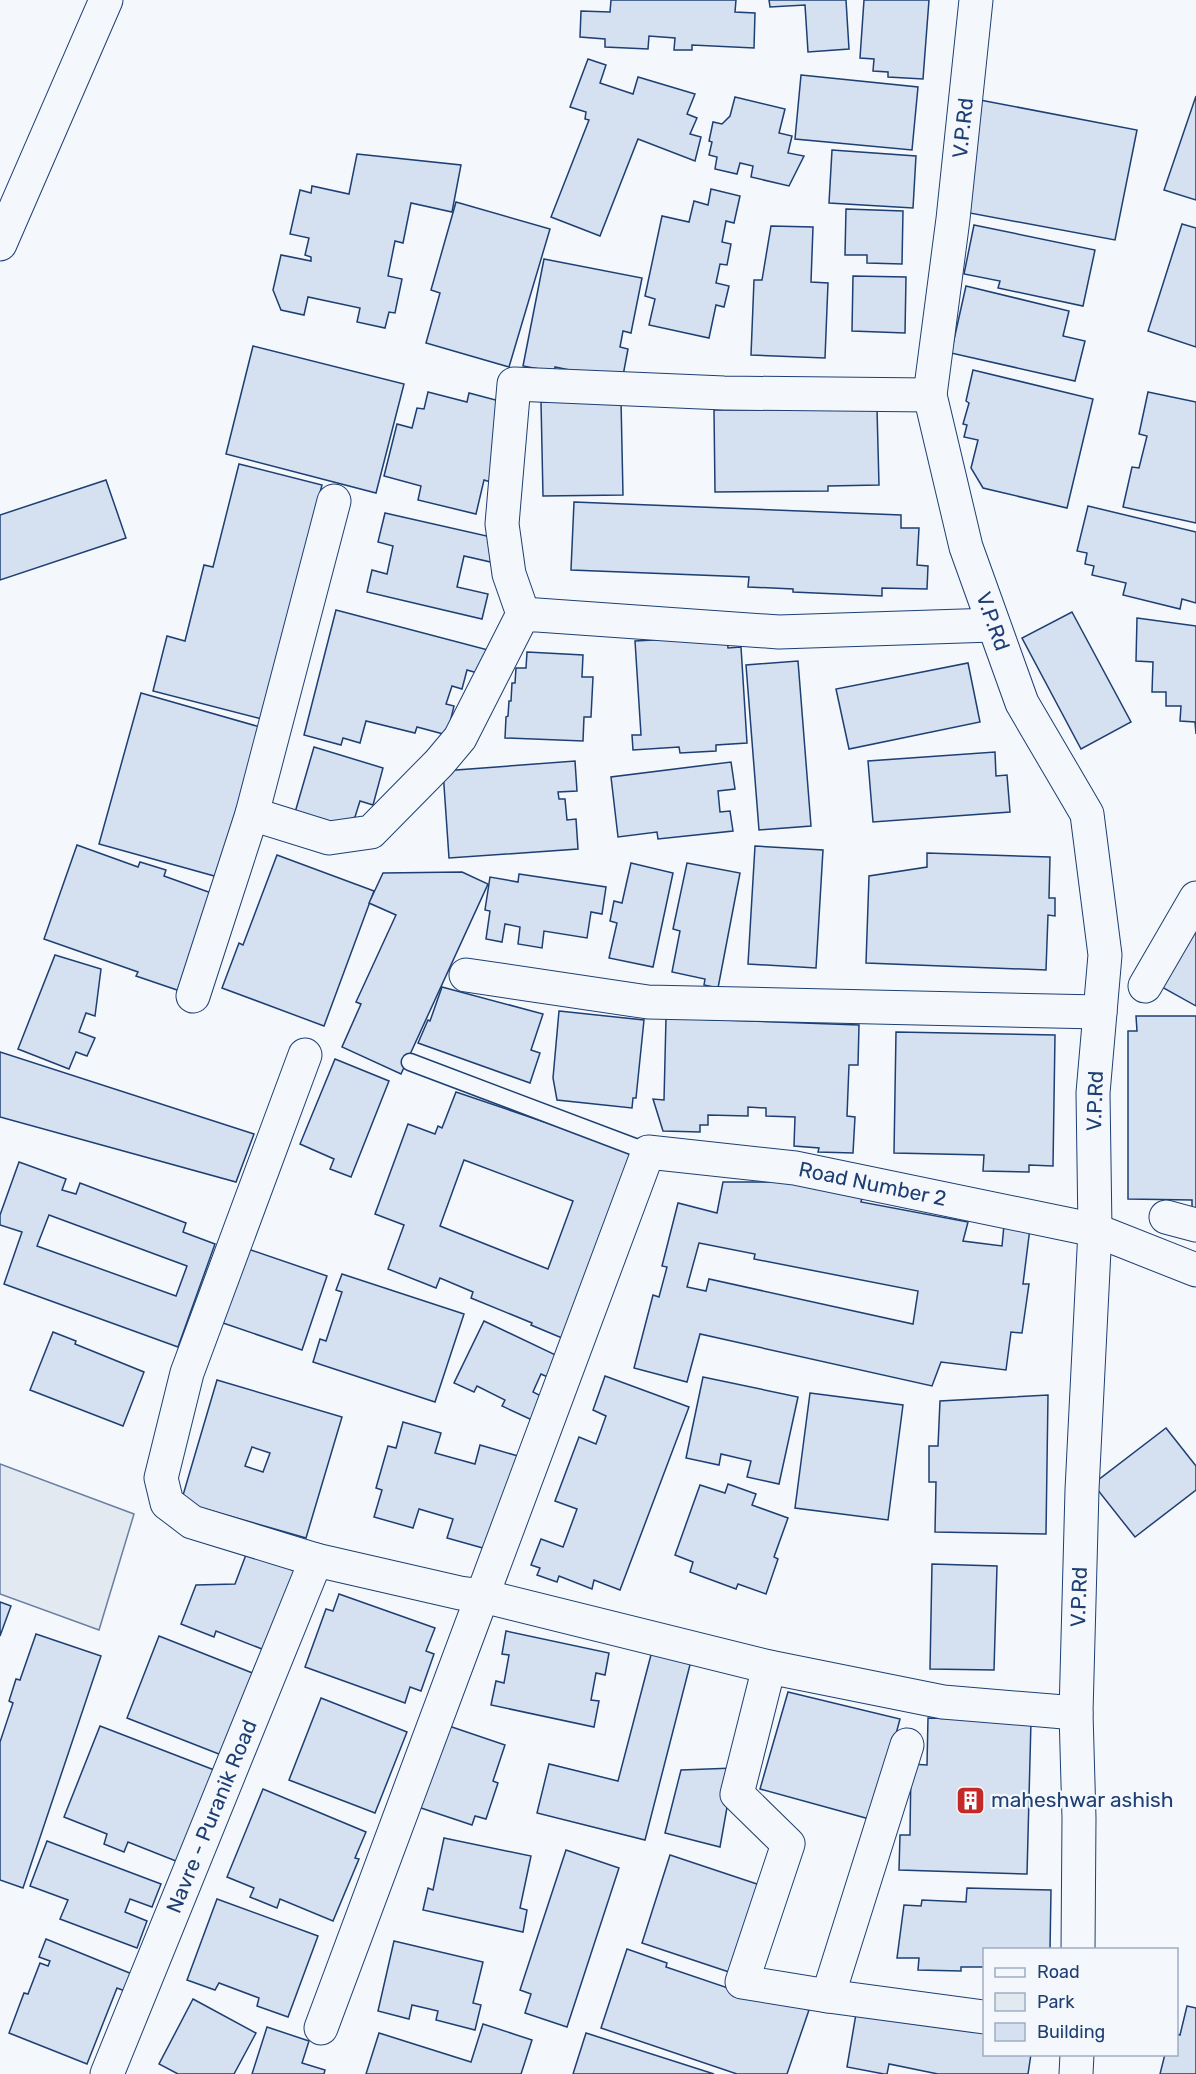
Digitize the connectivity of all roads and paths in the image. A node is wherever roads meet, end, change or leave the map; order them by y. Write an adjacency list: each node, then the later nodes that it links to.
1 (106, 0): 3 (street)
2 (976, 0): 4 (street, V.P.Rd)
3 (0, 244)
4 (930, 395): 6 (street); 7 (street, V.P.Rd)
5 (334, 501): 8 (street)
6 (523, 614): 7 (street); 8 (street)
7 (993, 625): 12 (street, V.P.Rd)
8 (252, 814): 11 (street)
9 (1196, 898): 12 (street)
10 (466, 975): 12 (street)
11 (193, 996)
12 (1102, 997): 16 (street, V.P.Rd)
13 (305, 1055): 18 (street)
14 (410, 1062): 15 (lane)
15 (648, 1152): 16 (street, Road Number 2); 19 (street)
16 (1095, 1230): 17 (street); 21 (street, V.P.Rd)
17 (1196, 1270)
18 (316, 1560): 19 (street); 28 (street, Navre - Puranik Road)
19 (483, 1596): 20 (street); 26 (street)
20 (769, 1667): 21 (street); 24 (street)
21 (1076, 1713): 23 (street, V.P.Rd)
22 (907, 1745): 24 (street)
23 (1078, 1948)
24 (828, 1996): 25 (street)
25 (983, 2017)
26 (321, 2028)
27 (1077, 2056): 29 (street)
28 (107, 2074)
29 (1076, 2074)

